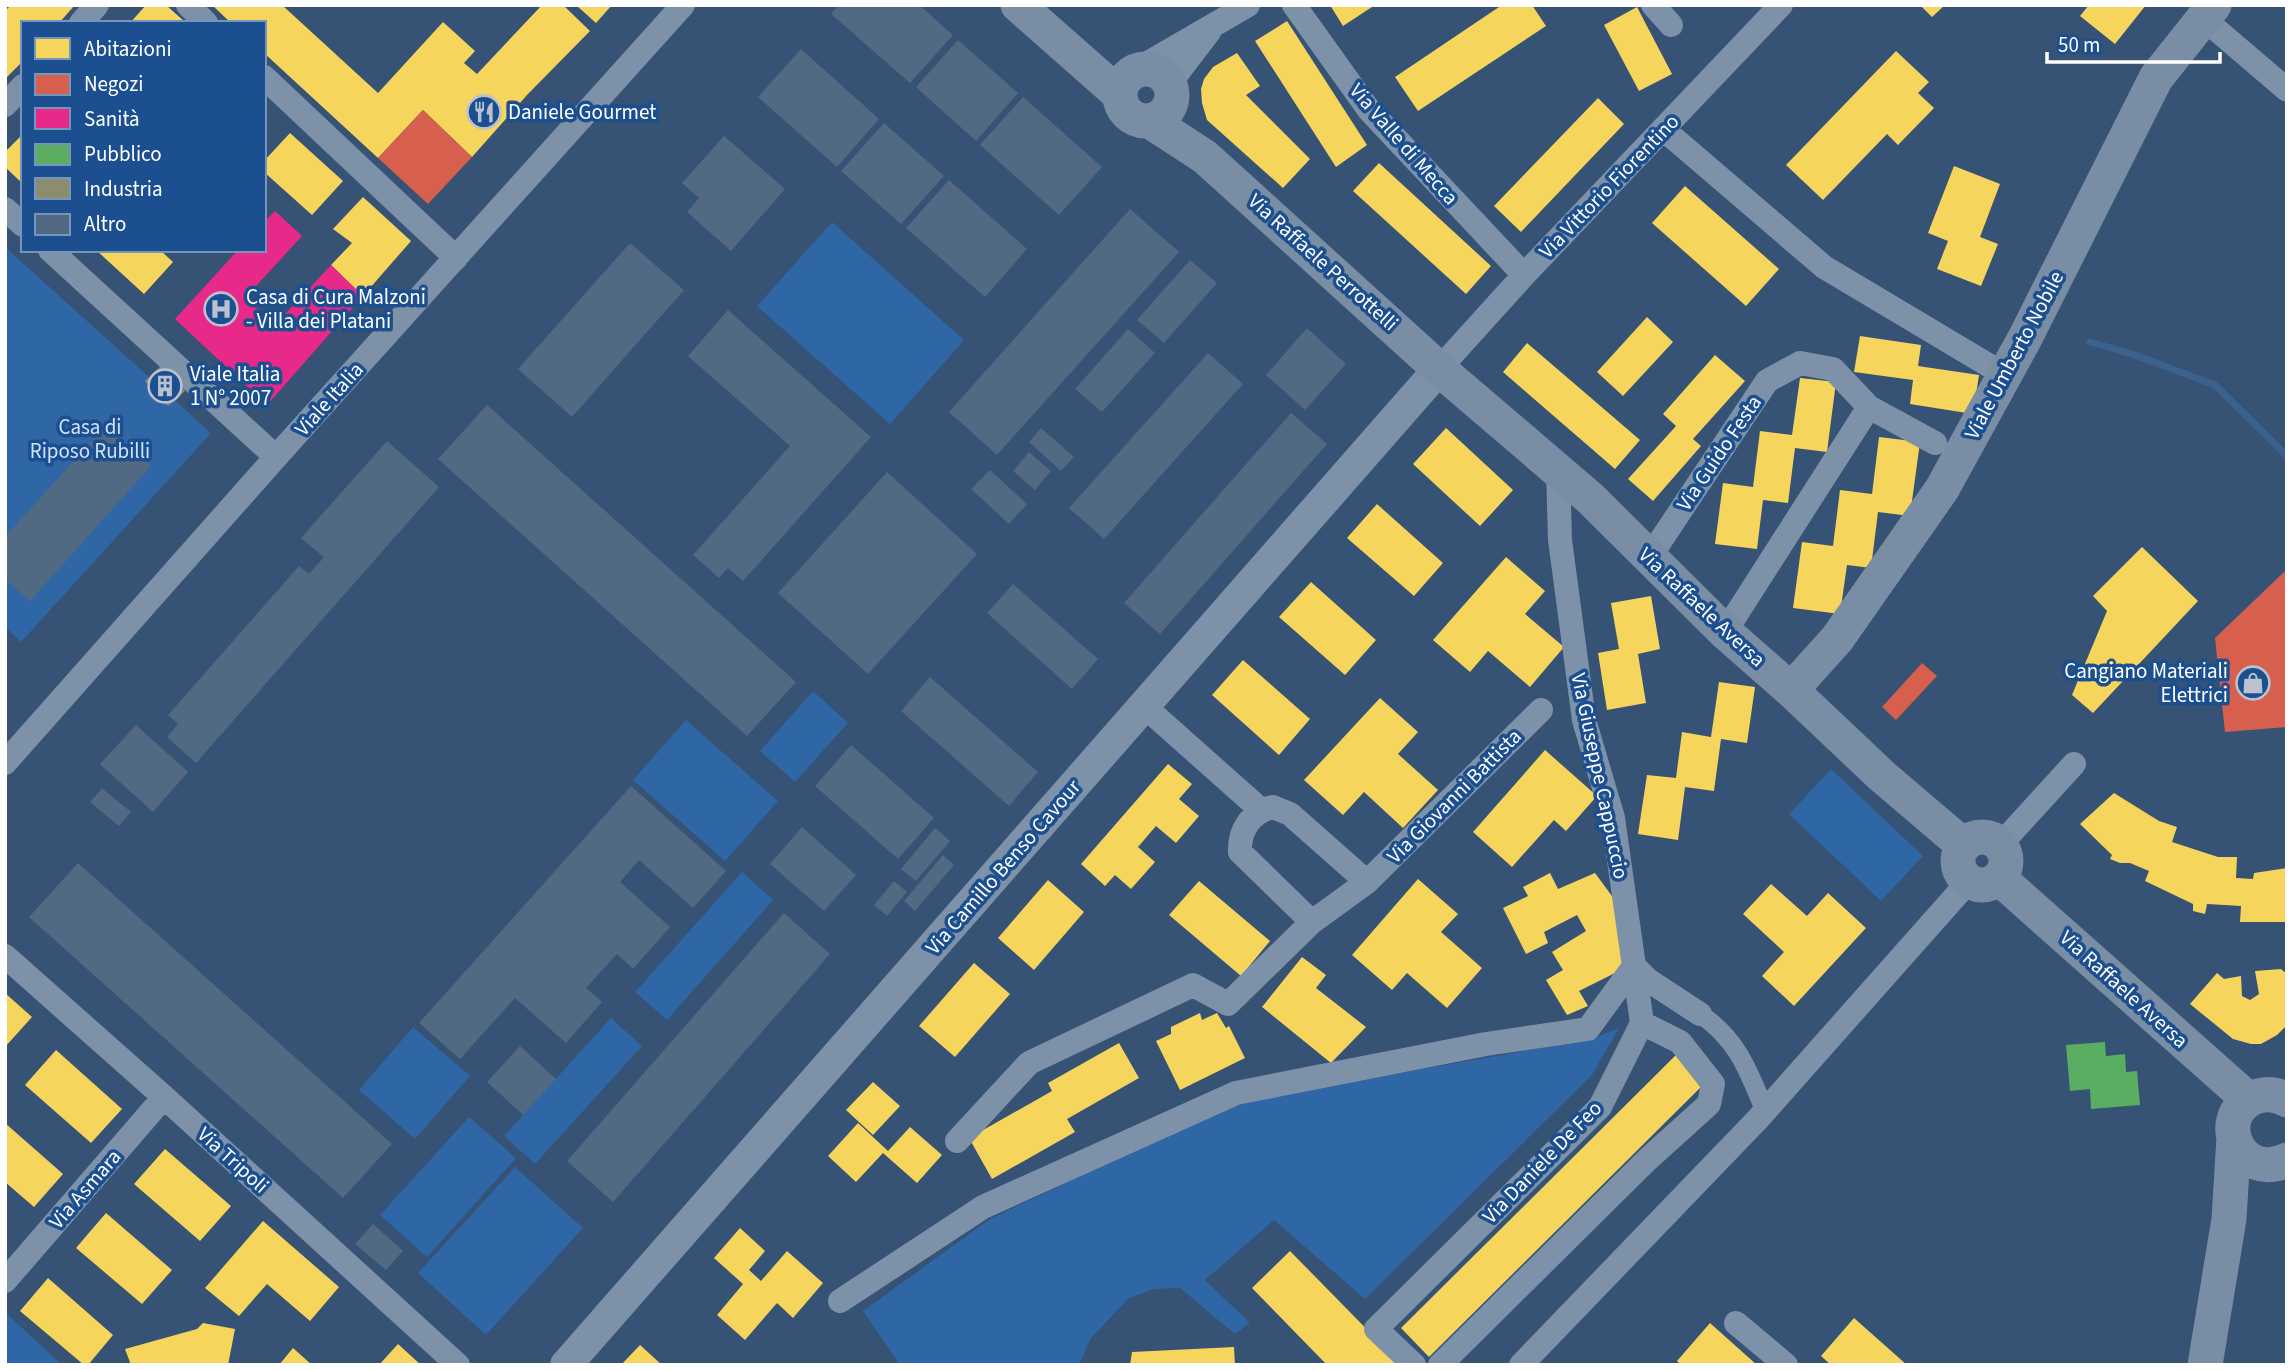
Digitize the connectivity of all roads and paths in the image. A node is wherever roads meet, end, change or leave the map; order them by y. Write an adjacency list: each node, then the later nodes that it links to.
1 (97, 5): 10 (street)
2 (188, 5): 11 (street)
3 (683, 5): 24 (street, Viale Italia)
4 (1018, 5): 15 (main road)
5 (1248, 5): 13 (street)
6 (1294, 5): 25 (street, Via Valle di Mecca)
7 (1653, 5): 12 (street)
8 (1781, 5): 20 (street, Via Vittorio Fiorentino)
9 (2209, 12): 17 (street); 27 (main road, Viale Umberto Nobile)
10 (83, 21)
11 (204, 21)
12 (1671, 25)
13 (1214, 26): 15 (street); 18 (street)
14 (266, 79): 24 (street)
15 (1128, 80): 18 (main road); 18 (main road)
16 (21, 88): 19 (street)
17 (2287, 90)
18 (1163, 104): 26 (main road, Via Raffaele Perrottelli)
19 (5, 105)
20 (1663, 129): 25 (street, Via Vittorio Fiorentino); 27 (street)
21 (5, 209): 22 (street)
22 (21, 223)
23 (52, 252): 30 (street)
24 (456, 258): 30 (street, Viale Italia)
25 (1524, 275): 26 (street, Via Vittorio Fiorentino)
26 (1439, 369): 31 (main road, Via Raffaele Aversa); 35 (street, Via Camillo Benso Cavour)
27 (2005, 375): 29 (main road, Viale Umberto Nobile)
28 (1869, 407): 29 (street, Via Guido Festa); 32 (street, Via Guido Festa); 33 (street)
29 (1947, 450): 34 (main road, Viale Umberto Nobile)
30 (276, 457): 37 (street, Viale Italia)
31 (1558, 469): 32 (main road, Via Raffaele Aversa); 44 (street, Via Giuseppe Cappuccio)
32 (1649, 558): 33 (main road, Via Raffaele Aversa)
33 (1725, 632): 34 (main road, Via Raffaele Aversa)
34 (1791, 690): 40 (main road, Via Raffaele Aversa)
35 (1144, 706): 39 (street); 58 (street, Via Camillo Benso Cavour)
36 (1541, 710): 41 (street, Via Giovanni Battista)
37 (5, 763)
38 (2074, 764): 40 (street)
39 (1261, 810): 41 (street); 42 (street)
40 (1989, 868): 47 (main road, Via Raffaele Aversa); 49 (street)
41 (1367, 882): 42 (street, Via Giovanni Battista)
42 (1312, 922): 51 (street, Via Giovanni Battista)
43 (5, 956): 48 (street, Via Tripoli)
44 (1634, 966): 45 (street); 46 (street, Via Giuseppe Cappuccio); 55 (street)
45 (1700, 1014): 49 (street)
46 (1642, 1023): 59 (street, Via Daniele De Feo); 60 (street)
47 (2276, 1096): 50 (main road)
48 (164, 1097): 54 (street, Via Asmara); 57 (street, Via Tripoli)
49 (1765, 1111): 61 (street)
50 (2234, 1137): 52 (main road); 53 (main road)
51 (957, 1141)
52 (2280, 1163): 53 (main road)
53 (2229, 1219): 63 (main road)
54 (5, 1281)
55 (840, 1301)
56 (1736, 1323): 62 (street)
57 (458, 1365)
58 (566, 1365)
59 (1414, 1365)
60 (1440, 1365)
61 (1521, 1365)
62 (1786, 1365)
63 (2205, 1365)

